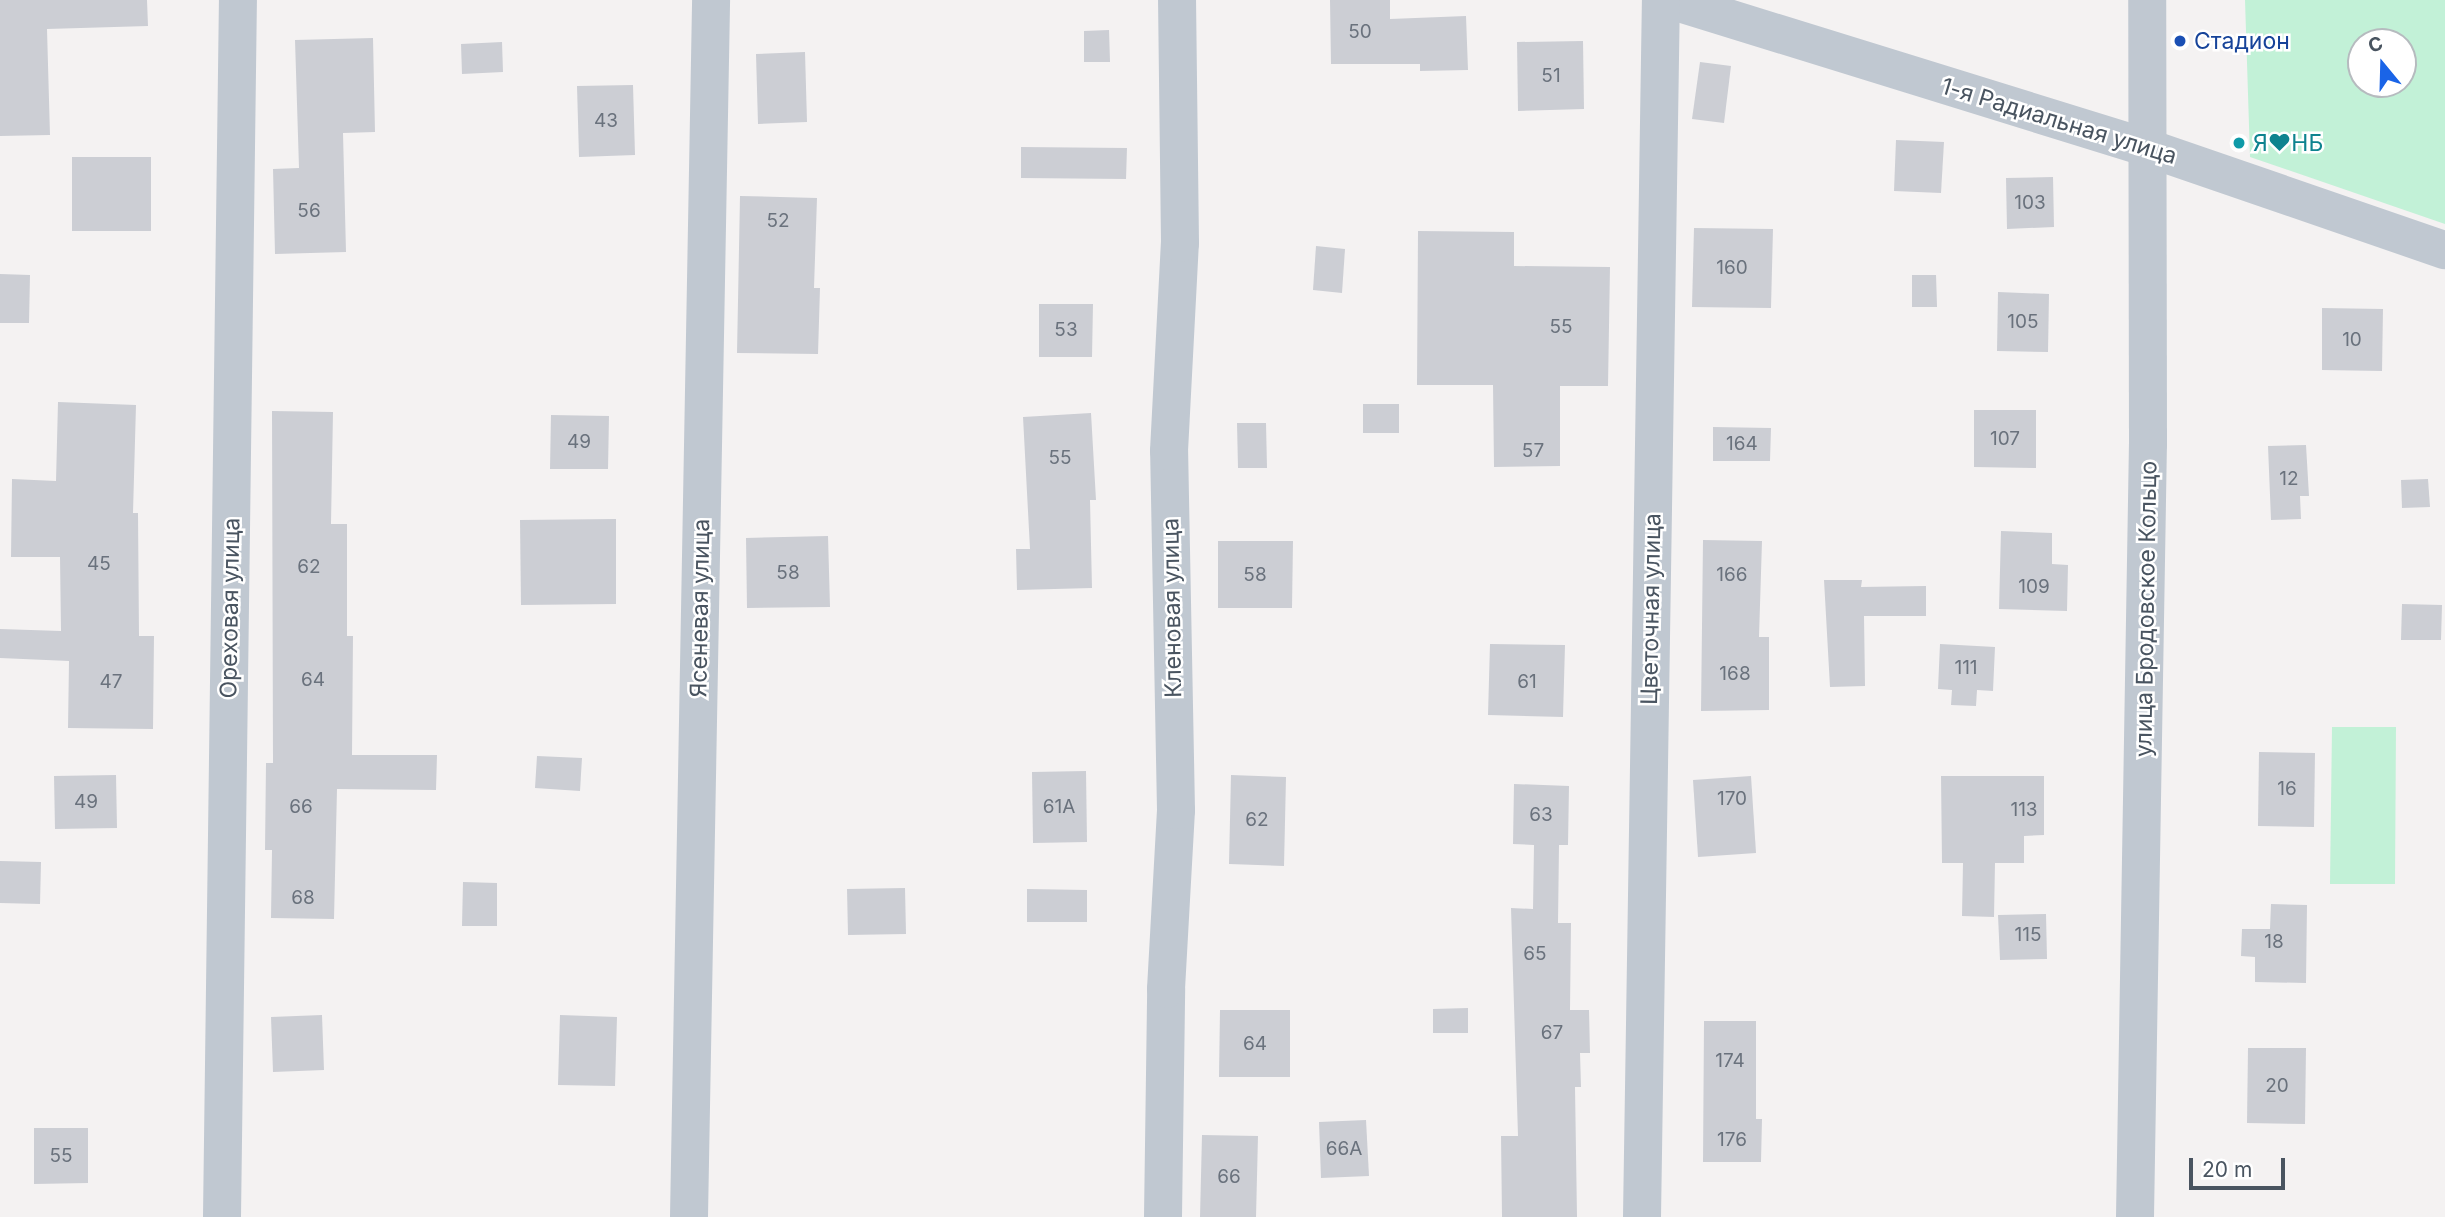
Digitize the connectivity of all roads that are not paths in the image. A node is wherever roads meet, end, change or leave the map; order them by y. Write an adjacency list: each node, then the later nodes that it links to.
1 (238, 0): 9 (street, Ореховая улица)
2 (711, 0): 10 (street, Ясеневая улица)
3 (1177, 0): 11 (street, Кленовая улица)
4 (1661, 0): 12 (street, Цветочная улица)
5 (1670, 0): 7 (street, 1-я Радиальная улица)
6 (2147, 0): 7 (street, улица Бродовское Кольцо)
7 (2148, 148): 8 (street, 1-я Радиальная улица); 13 (street, улица Бродовское Кольцо)
8 (2445, 250)
9 (222, 1217)
10 (689, 1217)
11 (1163, 1217)
12 (1642, 1217)
13 (2135, 1217)

